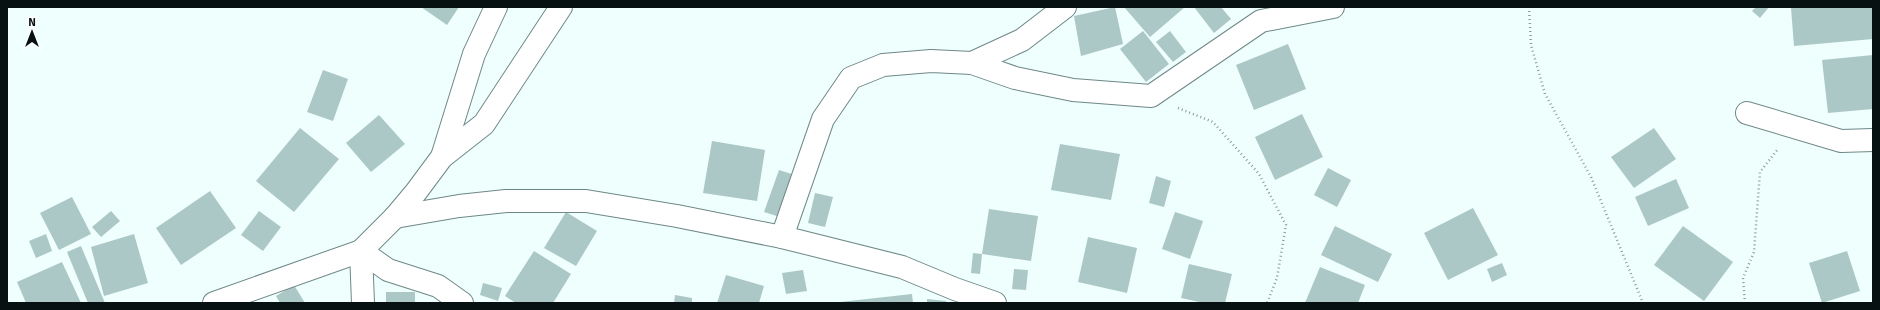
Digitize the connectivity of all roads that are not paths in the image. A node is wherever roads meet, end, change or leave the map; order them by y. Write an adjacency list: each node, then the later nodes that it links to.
1 (496, 7): 8 (street)
2 (561, 7): 8 (street)
3 (1065, 7): 5 (street)
4 (1333, 7): 5 (street)
5 (972, 63): 10 (street)
6 (1747, 113): 7 (street)
7 (1873, 140)
8 (442, 157): 9 (street)
9 (395, 217): 10 (street); 11 (street)
10 (782, 237): 15 (street)
11 (361, 251): 12 (street); 13 (street); 14 (street)
12 (214, 303)
13 (363, 303)
14 (462, 303)
15 (995, 303)

